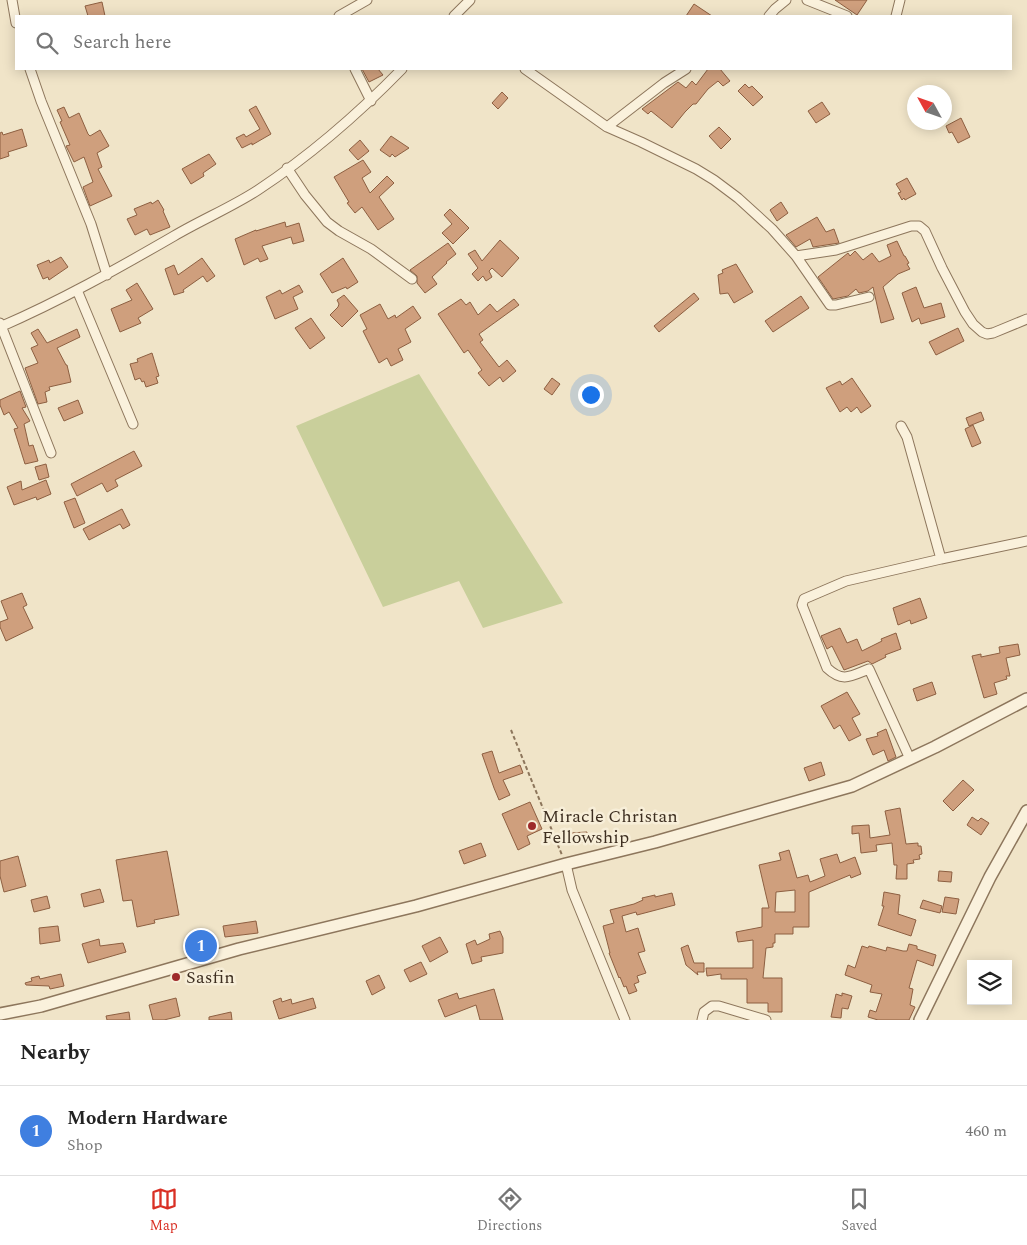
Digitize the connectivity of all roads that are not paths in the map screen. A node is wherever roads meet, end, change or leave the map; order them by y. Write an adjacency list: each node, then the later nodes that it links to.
1 (12, 0): 12 (street)
2 (367, 0): 7 (street)
3 (470, 0): 8 (street)
4 (807, 0): 10 (street)
5 (900, 0): 11 (street)
6 (783, 1): 9 (street)
7 (341, 15)
8 (456, 15)
9 (770, 15)
10 (844, 15)
11 (896, 15)
12 (15, 16)
13 (30, 70): 22 (street)
14 (356, 70): 18 (street)
15 (401, 70): 18 (street)
16 (526, 70): 19 (street)
17 (684, 70): 19 (street)
18 (371, 101): 20 (street)
19 (607, 127): 21 (street)
20 (287, 168): 22 (street); 23 (street)
21 (796, 256): 25 (street); 26 (street)
22 (106, 275): 24 (street)
23 (412, 279)
24 (77, 290): 27 (street); 28 (street)
25 (869, 296)
26 (1027, 319)
27 (0, 326): 30 (street)
28 (133, 424)
29 (901, 426): 32 (street)
30 (51, 453)
31 (1027, 541): 32 (street)
32 (941, 559): 34 (street)
33 (1027, 699): 34 (street)
34 (910, 758): 36 (street)
35 (1027, 811): 41 (street)
36 (566, 864): 37 (street); 38 (street)
37 (0, 1014)
38 (625, 1020)
39 (702, 1020): 40 (street)
40 (766, 1020)
41 (920, 1020)

